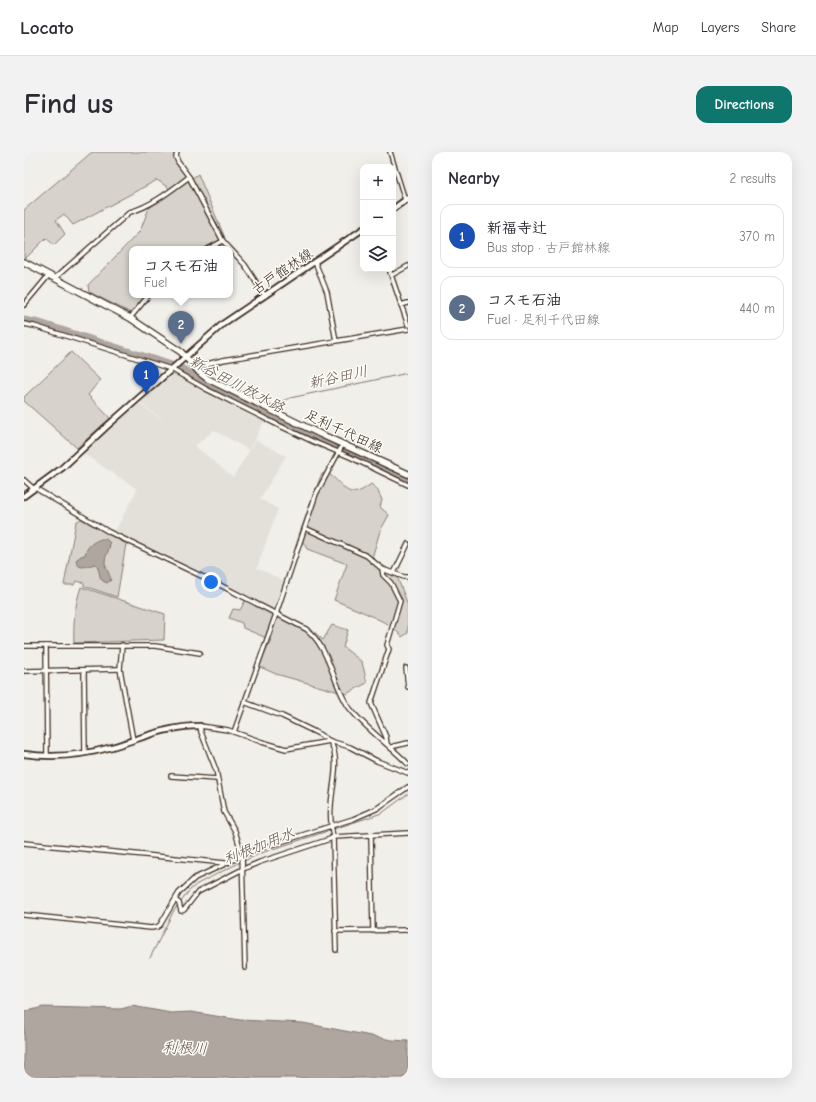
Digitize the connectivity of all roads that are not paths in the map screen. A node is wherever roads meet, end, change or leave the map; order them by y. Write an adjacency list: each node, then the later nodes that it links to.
1 (177, 152): 3 (street)
2 (390, 152): 4 (street)
3 (190, 177): 7 (street); 17 (street)
4 (407, 199): 5 (main road)
5 (396, 207)
6 (360, 231): 12 (main road, 古戸館林線)
7 (223, 241): 8 (street); 9 (street)
8 (214, 246)
9 (228, 246)
10 (233, 252): 18 (street)
11 (24, 262): 15 (main road, 足利千代田線)
12 (315, 262): 18 (main road, 古戸館林線); 27 (street)
13 (408, 266): 16 (street)
14 (390, 272): 16 (street)
15 (50, 275): 17 (main road, 足利千代田線); 21 (street)
16 (392, 275): 22 (street)
17 (55, 278): 23 (main road, 足利千代田線)
18 (265, 296): 28 (main road, 古戸館林線)
19 (147, 298): 23 (street)
20 (408, 303): 22 (street)
21 (24, 305)
22 (402, 305): 25 (street)
23 (130, 318): 28 (main road, 足利千代田線)
24 (24, 324): 30 (street)
25 (408, 324)
26 (408, 329): 27 (street)
27 (336, 341): 29 (street)
28 (186, 357): 29 (main road, 足利千代田線); 30 (main road, 古戸館林線)
29 (195, 367): 31 (main road, 足利千代田線)
30 (172, 368): 32 (street); 36 (main road)
31 (343, 445): 32 (street); 33 (main road, 足利千代田線)
32 (339, 452): 35 (street); 38 (street)
33 (408, 474)
34 (24, 480): 36 (street)
35 (408, 486)
36 (35, 489): 37 (main road); 43 (street)
37 (24, 496)
38 (305, 528): 40 (street); 43 (street)
39 (408, 544): 41 (street)
40 (382, 569): 41 (street); 60 (street)
41 (394, 573): 42 (street)
42 (408, 577)
43 (276, 614): 54 (street); 60 (street)
44 (122, 645): 46 (street); 47 (street); 49 (street)
45 (24, 646): 46 (street)
46 (46, 646): 50 (street)
47 (200, 653)
48 (406, 668): 53 (street)
49 (120, 669): 52 (street); 57 (street)
50 (46, 670): 51 (street); 52 (street); 64 (street)
51 (24, 671)
52 (84, 671): 62 (street)
53 (408, 687)
54 (244, 702): 56 (street); 58 (street)
55 (200, 726): 56 (street); 57 (main road); 68 (street)
56 (234, 732): 58 (street)
57 (132, 740): 62 (main road)
58 (330, 741): 66 (street); 70 (street)
59 (408, 743): 61 (street)
60 (387, 744): 61 (street)
61 (391, 748): 65 (street)
62 (85, 753): 64 (main road)
63 (24, 754): 64 (main road)
64 (47, 755)
65 (408, 764)
66 (408, 773)
67 (171, 776): 68 (street)
68 (217, 779): 75 (street)
69 (408, 787): 70 (street)
70 (331, 829): 73 (street); 75 (street)
71 (408, 833): 72 (street)
72 (371, 835): 73 (street); 82 (street)
73 (333, 837): 77 (street); 81 (street)
74 (24, 843): 76 (street)
75 (242, 856): 76 (street); 77 (street)
76 (226, 864): 78 (street)
77 (243, 869): 78 (street); 84 (street)
78 (175, 900): 79 (street)
79 (24, 915)
80 (408, 930): 82 (street)
81 (335, 931): 82 (street); 83 (street)
82 (373, 931)
83 (336, 950)
84 (245, 968)

